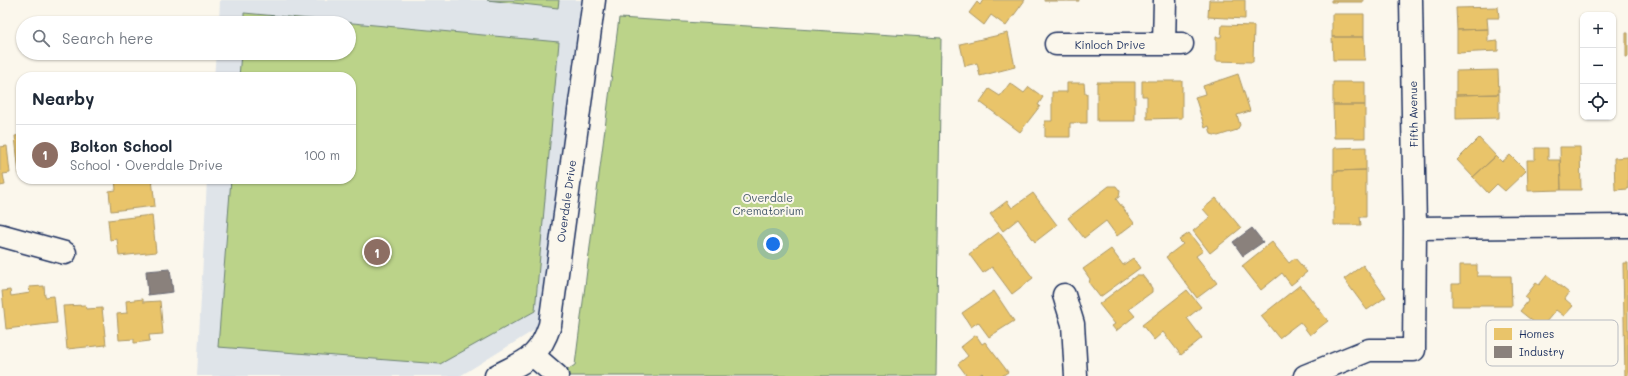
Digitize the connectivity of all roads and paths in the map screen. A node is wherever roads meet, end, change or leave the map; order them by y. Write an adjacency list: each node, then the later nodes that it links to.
1 (594, 0): 10 (street, Overdale Drive)
2 (1165, 0): 4 (street, Kinloch Drive)
3 (1411, 0): 6 (street, Fifth Avenue)
4 (1056, 44)
5 (1628, 226): 6 (street)
6 (1415, 228): 14 (street, Fifth Avenue)
7 (0, 235): 8 (street)
8 (65, 253)
9 (1064, 295): 13 (street)
10 (534, 356): 11 (street, Overdale Drive); 12 (street)
11 (496, 376)
12 (557, 376)
13 (1076, 376)
14 (1305, 376)

